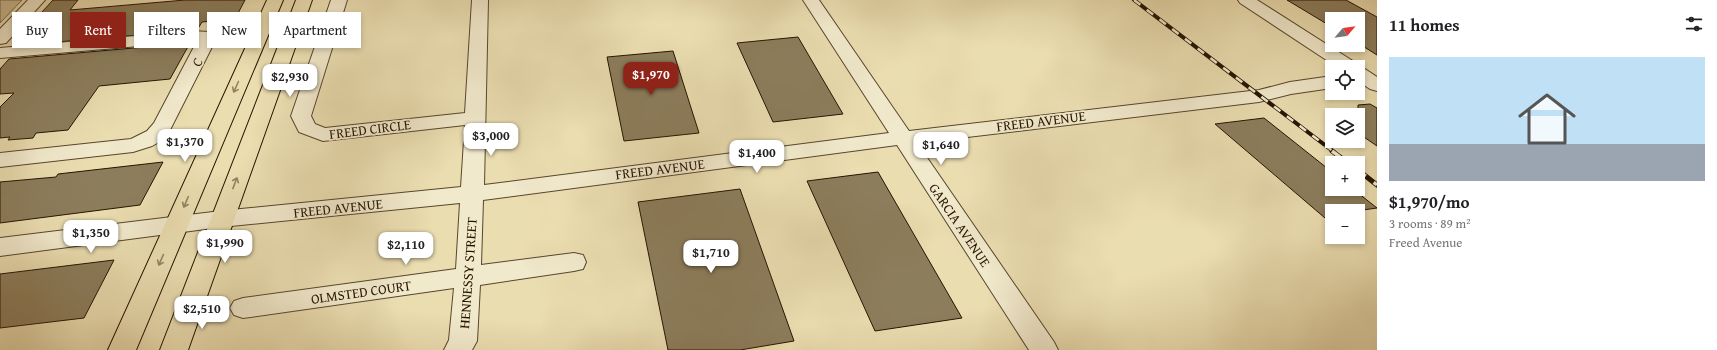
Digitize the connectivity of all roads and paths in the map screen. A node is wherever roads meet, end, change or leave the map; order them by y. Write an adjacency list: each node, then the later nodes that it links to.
1 (37, 0): 8 (street)
2 (275, 0): 17 (main road, one-way to 17)
3 (304, 0): 16 (main road, one-way to 3)
4 (339, 0): 12 (street, FREED CIRCLE)
5 (480, 0): 12 (street)
6 (811, 0): 13 (street, GARCIA AVENUE)
7 (1246, 0): 10 (street)
8 (0, 39)
9 (0, 53): 14 (street, C)
10 (1338, 60)
11 (1325, 83): 13 (street, FREED AVENUE)
12 (475, 118): 15 (street)
13 (902, 138): 15 (street, FREED AVENUE); 25 (street, GARCIA AVENUE)
14 (0, 160)
15 (473, 194): 16 (street, FREED AVENUE); 20 (street, HENNESSY STREET)
16 (222, 219): 17 (street, FREED AVENUE); 23 (main road)
17 (177, 225): 18 (street, FREED AVENUE); 22 (main road, one-way to 22)
18 (0, 247)
19 (574, 262): 20 (street, OLMSTED COURT)
20 (468, 277): 21 (street, OLMSTED COURT); 24 (street, HENNESSY STREET)
21 (243, 308)
22 (122, 350)
23 (174, 350)
24 (458, 350)
25 (1044, 350)

